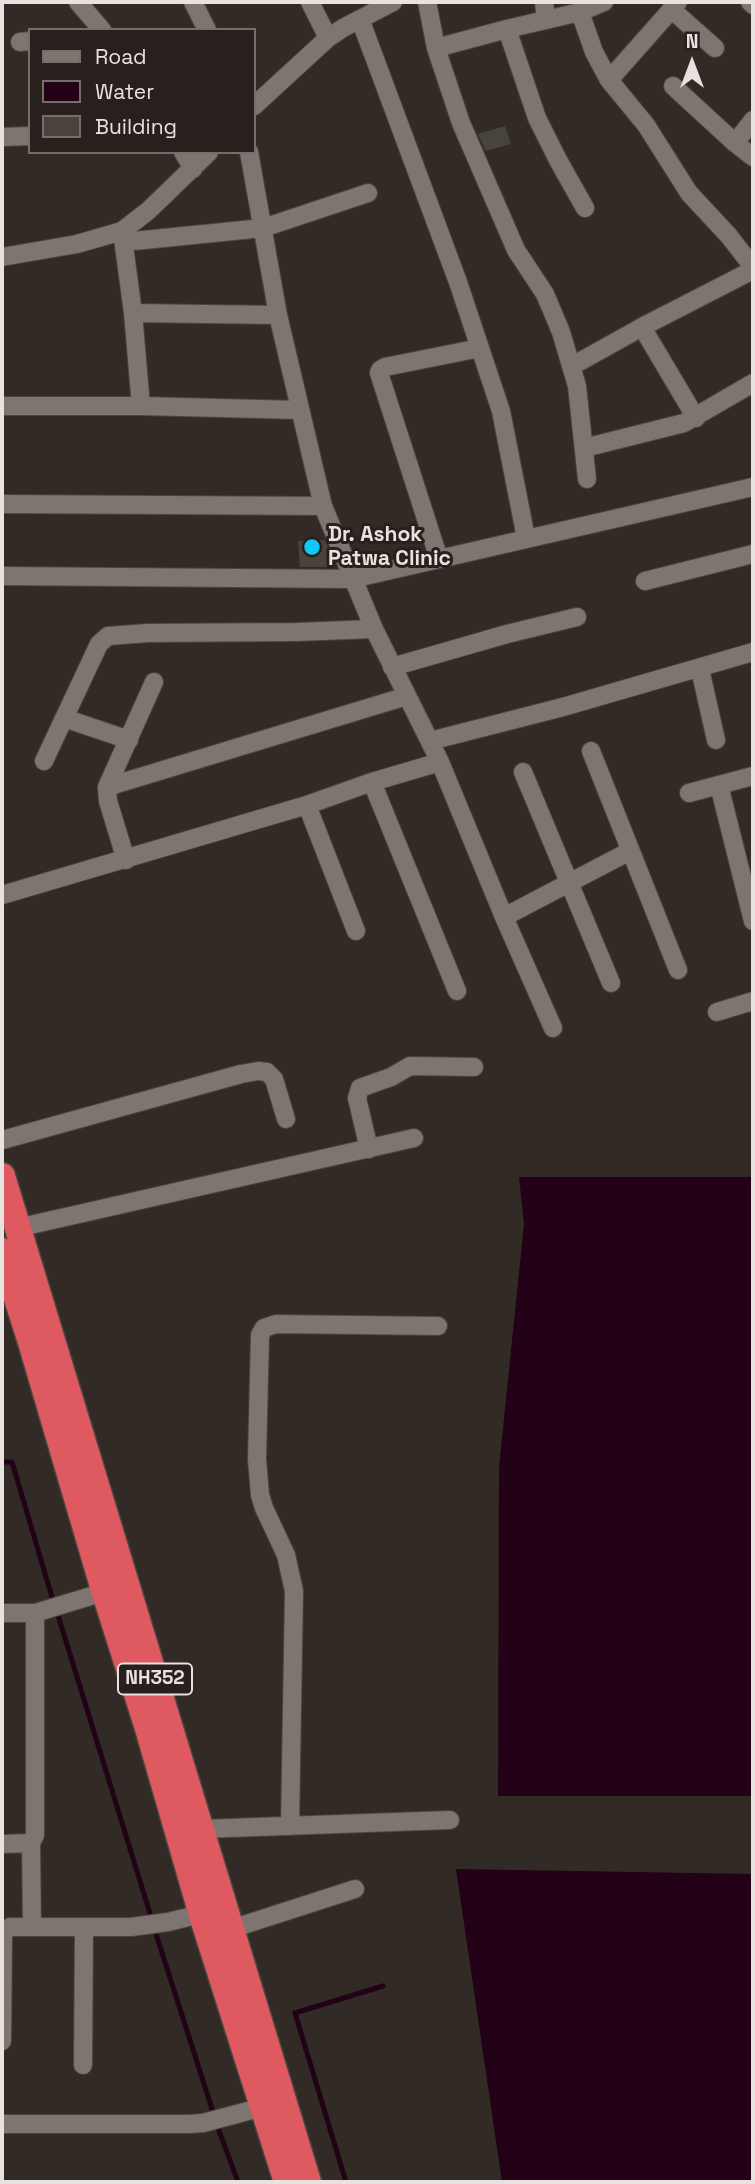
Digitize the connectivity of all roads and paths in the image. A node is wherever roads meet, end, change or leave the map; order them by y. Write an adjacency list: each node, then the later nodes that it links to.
1 (78, 2): 11 (street)
2 (192, 2): 12 (street)
3 (310, 2): 14 (street)
4 (393, 2): 10 (street)
5 (426, 2): 15 (street)
6 (604, 2): 9 (street)
7 (675, 5): 16 (street); 17 (street)
8 (545, 11): 9 (street); 13 (street)
9 (580, 12): 17 (street)
10 (360, 19): 14 (street); 38 (street)
11 (94, 28)
12 (206, 28)
13 (507, 29): 15 (street); 30 (street)
14 (328, 38): 19 (street)
15 (436, 48): 39 (street)
16 (715, 48)
17 (609, 80): 34 (street)
18 (673, 86): 23 (street)
19 (256, 104)
20 (753, 120): 23 (street)
21 (28, 136): 22 (street)
22 (2, 137)
23 (735, 143): 27 (street)
24 (185, 154): 28 (street)
25 (207, 154): 28 (street)
26 (249, 154): 31 (street)
27 (753, 157)
28 (193, 169): 32 (street)
29 (368, 193): 31 (street)
30 (585, 208)
31 (263, 228): 32 (street); 36 (street)
32 (123, 236): 33 (street); 35 (street)
33 (2, 257)
34 (753, 268): 37 (street)
35 (133, 313): 36 (street); 42 (street)
36 (278, 315): 43 (street)
37 (642, 327): 39 (street); 44 (street)
38 (480, 348): 50 (street); 52 (street)
39 (572, 366): 45 (street)
40 (753, 383): 44 (street)
41 (2, 406): 42 (street)
42 (141, 406): 43 (street)
43 (299, 410): 49 (street)
44 (696, 418): 45 (street)
45 (584, 448): 46 (street)
46 (587, 479)
47 (753, 486): 50 (street)
48 (2, 504): 49 (street)
49 (323, 506): 54 (street)
50 (526, 538): 52 (street)
51 (753, 554): 55 (street)
52 (439, 559): 54 (street)
53 (2, 576): 54 (street)
54 (352, 579): 57 (street)
55 (645, 582)
56 (577, 617): 59 (street)
57 (374, 629): 59 (street); 63 (street)
58 (753, 652): 60 (street)
59 (392, 667): 62 (street)
60 (700, 668): 65 (street); 66 (street)
61 (154, 682): 64 (street)
62 (407, 696): 66 (street); 74 (street)
63 (64, 718): 64 (street); 68 (street)
64 (129, 740): 74 (street)
65 (716, 740)
66 (430, 741): 69 (street)
67 (591, 751): 77 (street)
68 (44, 761)
69 (440, 762): 72 (street); 82 (street)
70 (523, 772): 80 (street)
71 (753, 776): 73 (street)
72 (372, 782): 76 (street); 87 (street)
73 (719, 785): 75 (street); 79 (street)
74 (107, 787): 78 (street)
75 (689, 793)
76 (307, 805): 78 (street); 84 (street)
77 (630, 851): 80 (street); 85 (street)
78 (126, 860): 81 (street)
79 (748, 878): 83 (street)
80 (570, 882): 82 (street); 86 (street)
81 (2, 895)
82 (503, 917): 90 (street)
83 (753, 922)
84 (356, 931)
85 (678, 970)
86 (611, 983)
87 (457, 991)
88 (753, 1001): 89 (street)
89 (717, 1012)
90 (553, 1028)
91 (474, 1067): 95 (street)
92 (286, 1119): 94 (street)
93 (414, 1138): 95 (street)
94 (2, 1140)
95 (369, 1149): 97 (street)
96 (2, 1176): 97 (highway, NH352)
97 (11, 1219): 100 (highway, NH352)
98 (2, 1251): 100 (highway, NH352)
99 (438, 1326): 104 (street)
100 (116, 1589): 101 (street); 105 (highway, NH352); 109 (highway, NH352)
101 (35, 1612): 102 (street); 106 (street)
102 (2, 1613)
103 (450, 1820): 104 (street)
104 (290, 1826): 105 (street)
105 (201, 1829): 109 (highway, NH352)
106 (31, 1843): 107 (street); 110 (street)
107 (2, 1844)
108 (355, 1889): 109 (street)
109 (219, 1917): 111 (street); 115 (highway, NH352); 118 (highway, NH352)
110 (32, 1927): 111 (street); 112 (street)
111 (84, 1927): 114 (street)
112 (2, 2030): 113 (street)
113 (2, 2041)
114 (83, 2065)
115 (263, 2107): 116 (street); 117 (highway, NH352)
116 (2, 2124)
117 (287, 2182)
118 (308, 2182)

